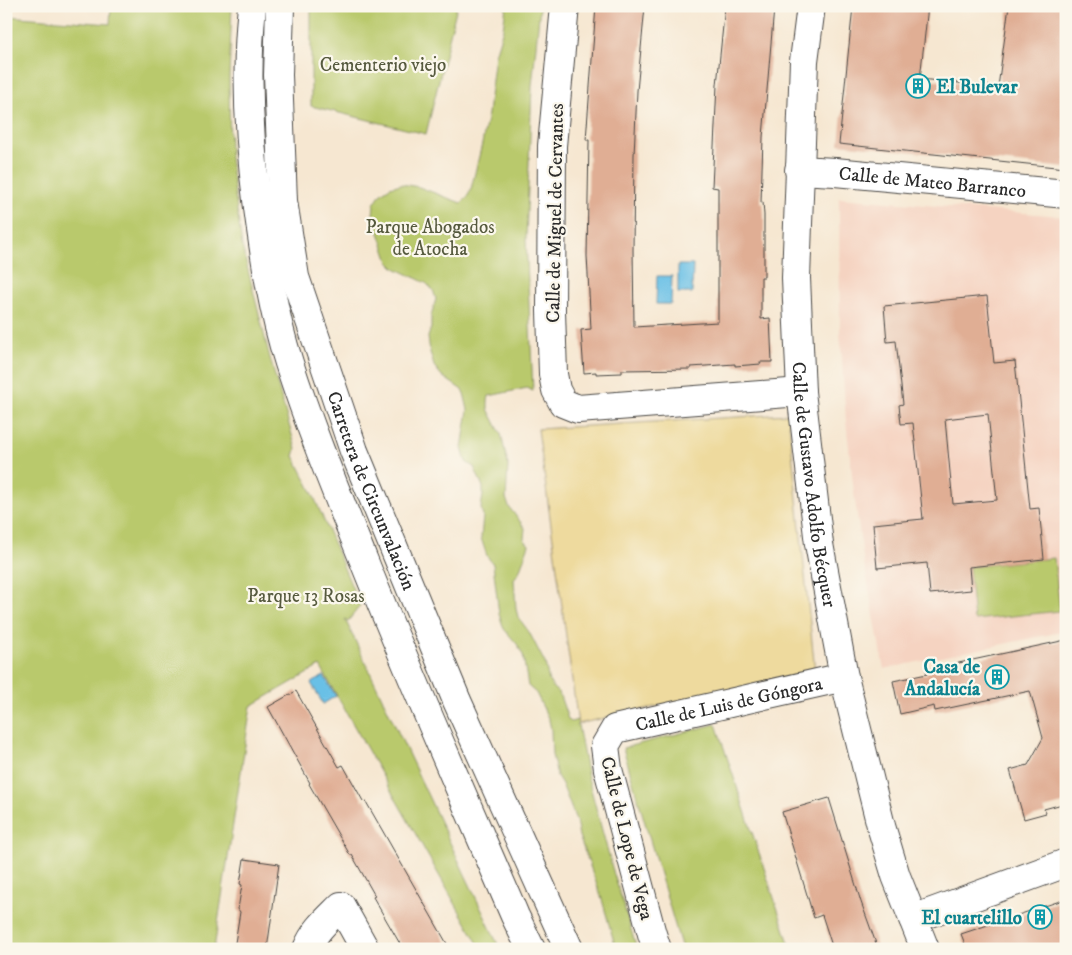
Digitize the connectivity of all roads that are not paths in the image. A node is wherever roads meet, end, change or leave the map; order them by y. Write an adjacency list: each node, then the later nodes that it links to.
1 (252, 6): 14 (street, Carretera de Circunvalación)
2 (280, 6): 15 (street, Carretera de Circunvalación)
3 (566, 6): 7 (street, Calle de Miguel de Cervantes)
4 (811, 6): 5 (street, Calle de Gustavo Adolfo Bécquer)
5 (799, 170): 6 (street, Calle de Mateo Barranco); 7 (street, Calle de Gustavo Adolfo Bécquer)
6 (1066, 194)
7 (801, 392): 8 (street, Calle de Gustavo Adolfo Bécquer)
8 (844, 677): 9 (street, Calle de Luis de Góngora); 11 (street, Calle de Gustavo Adolfo Bécquer)
9 (615, 729): 16 (street, Calle de Lope de Vega)
10 (1066, 863): 11 (street)
11 (913, 918): 17 (street, Calle de Gustavo Adolfo Bécquer)
12 (307, 949): 13 (street)
13 (365, 949)
14 (532, 949)
15 (568, 949)
16 (657, 949)
17 (925, 949)

